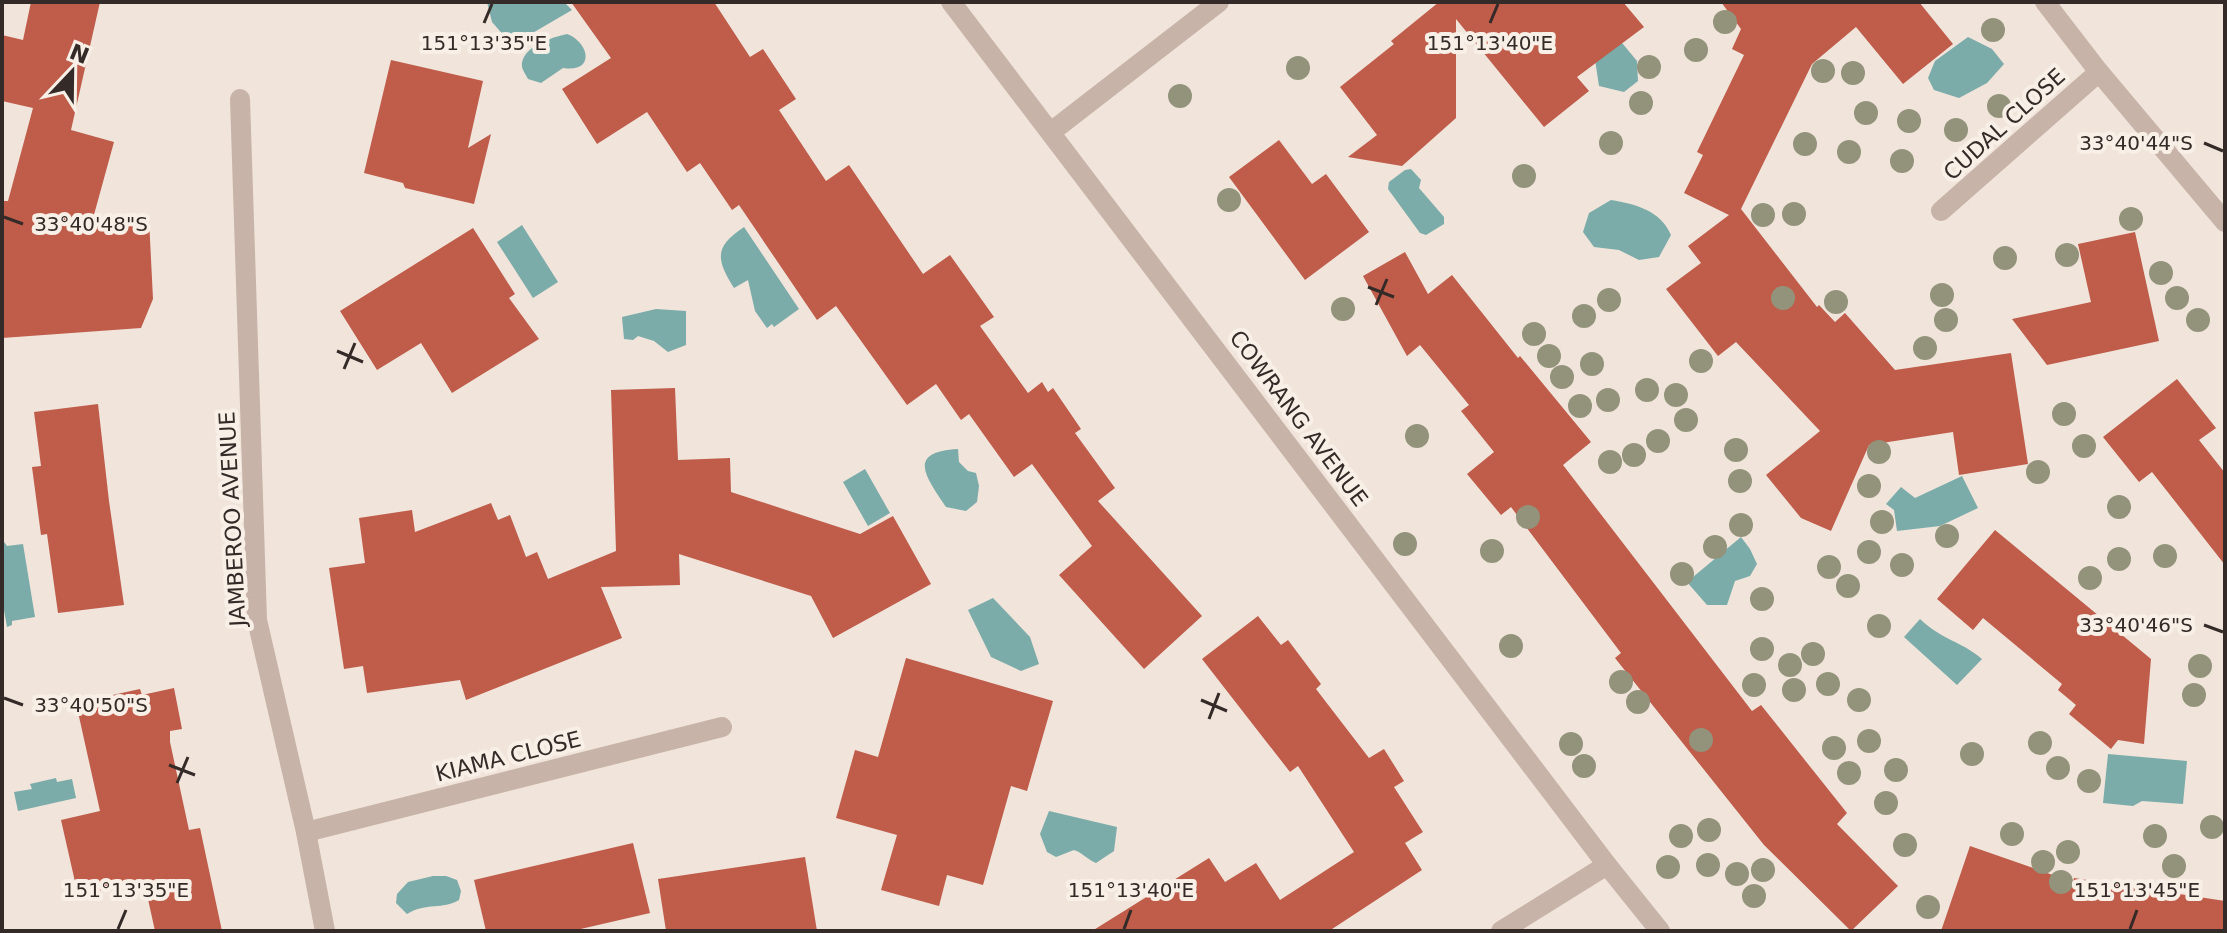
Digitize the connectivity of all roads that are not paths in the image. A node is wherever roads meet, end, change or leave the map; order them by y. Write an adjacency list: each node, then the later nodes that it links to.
1 (951, 2): 6 (street, COWRANG AVENUE)
2 (1219, 2): 6 (street)
3 (2045, 2): 4 (street)
4 (2099, 72): 7 (street, CUDAL CLOSE); 8 (street)
5 (240, 99): 10 (street, JAMBEROO AVENUE)
6 (1051, 132): 11 (street, COWRANG AVENUE)
7 (1941, 211)
8 (2225, 222)
9 (722, 727): 10 (street, KIAMA CLOSE)
10 (306, 832): 12 (street, JAMBEROO AVENUE)
11 (1607, 865): 13 (street); 14 (street, COWRANG AVENUE)
12 (325, 931)
13 (1501, 931)
14 (1660, 931)

